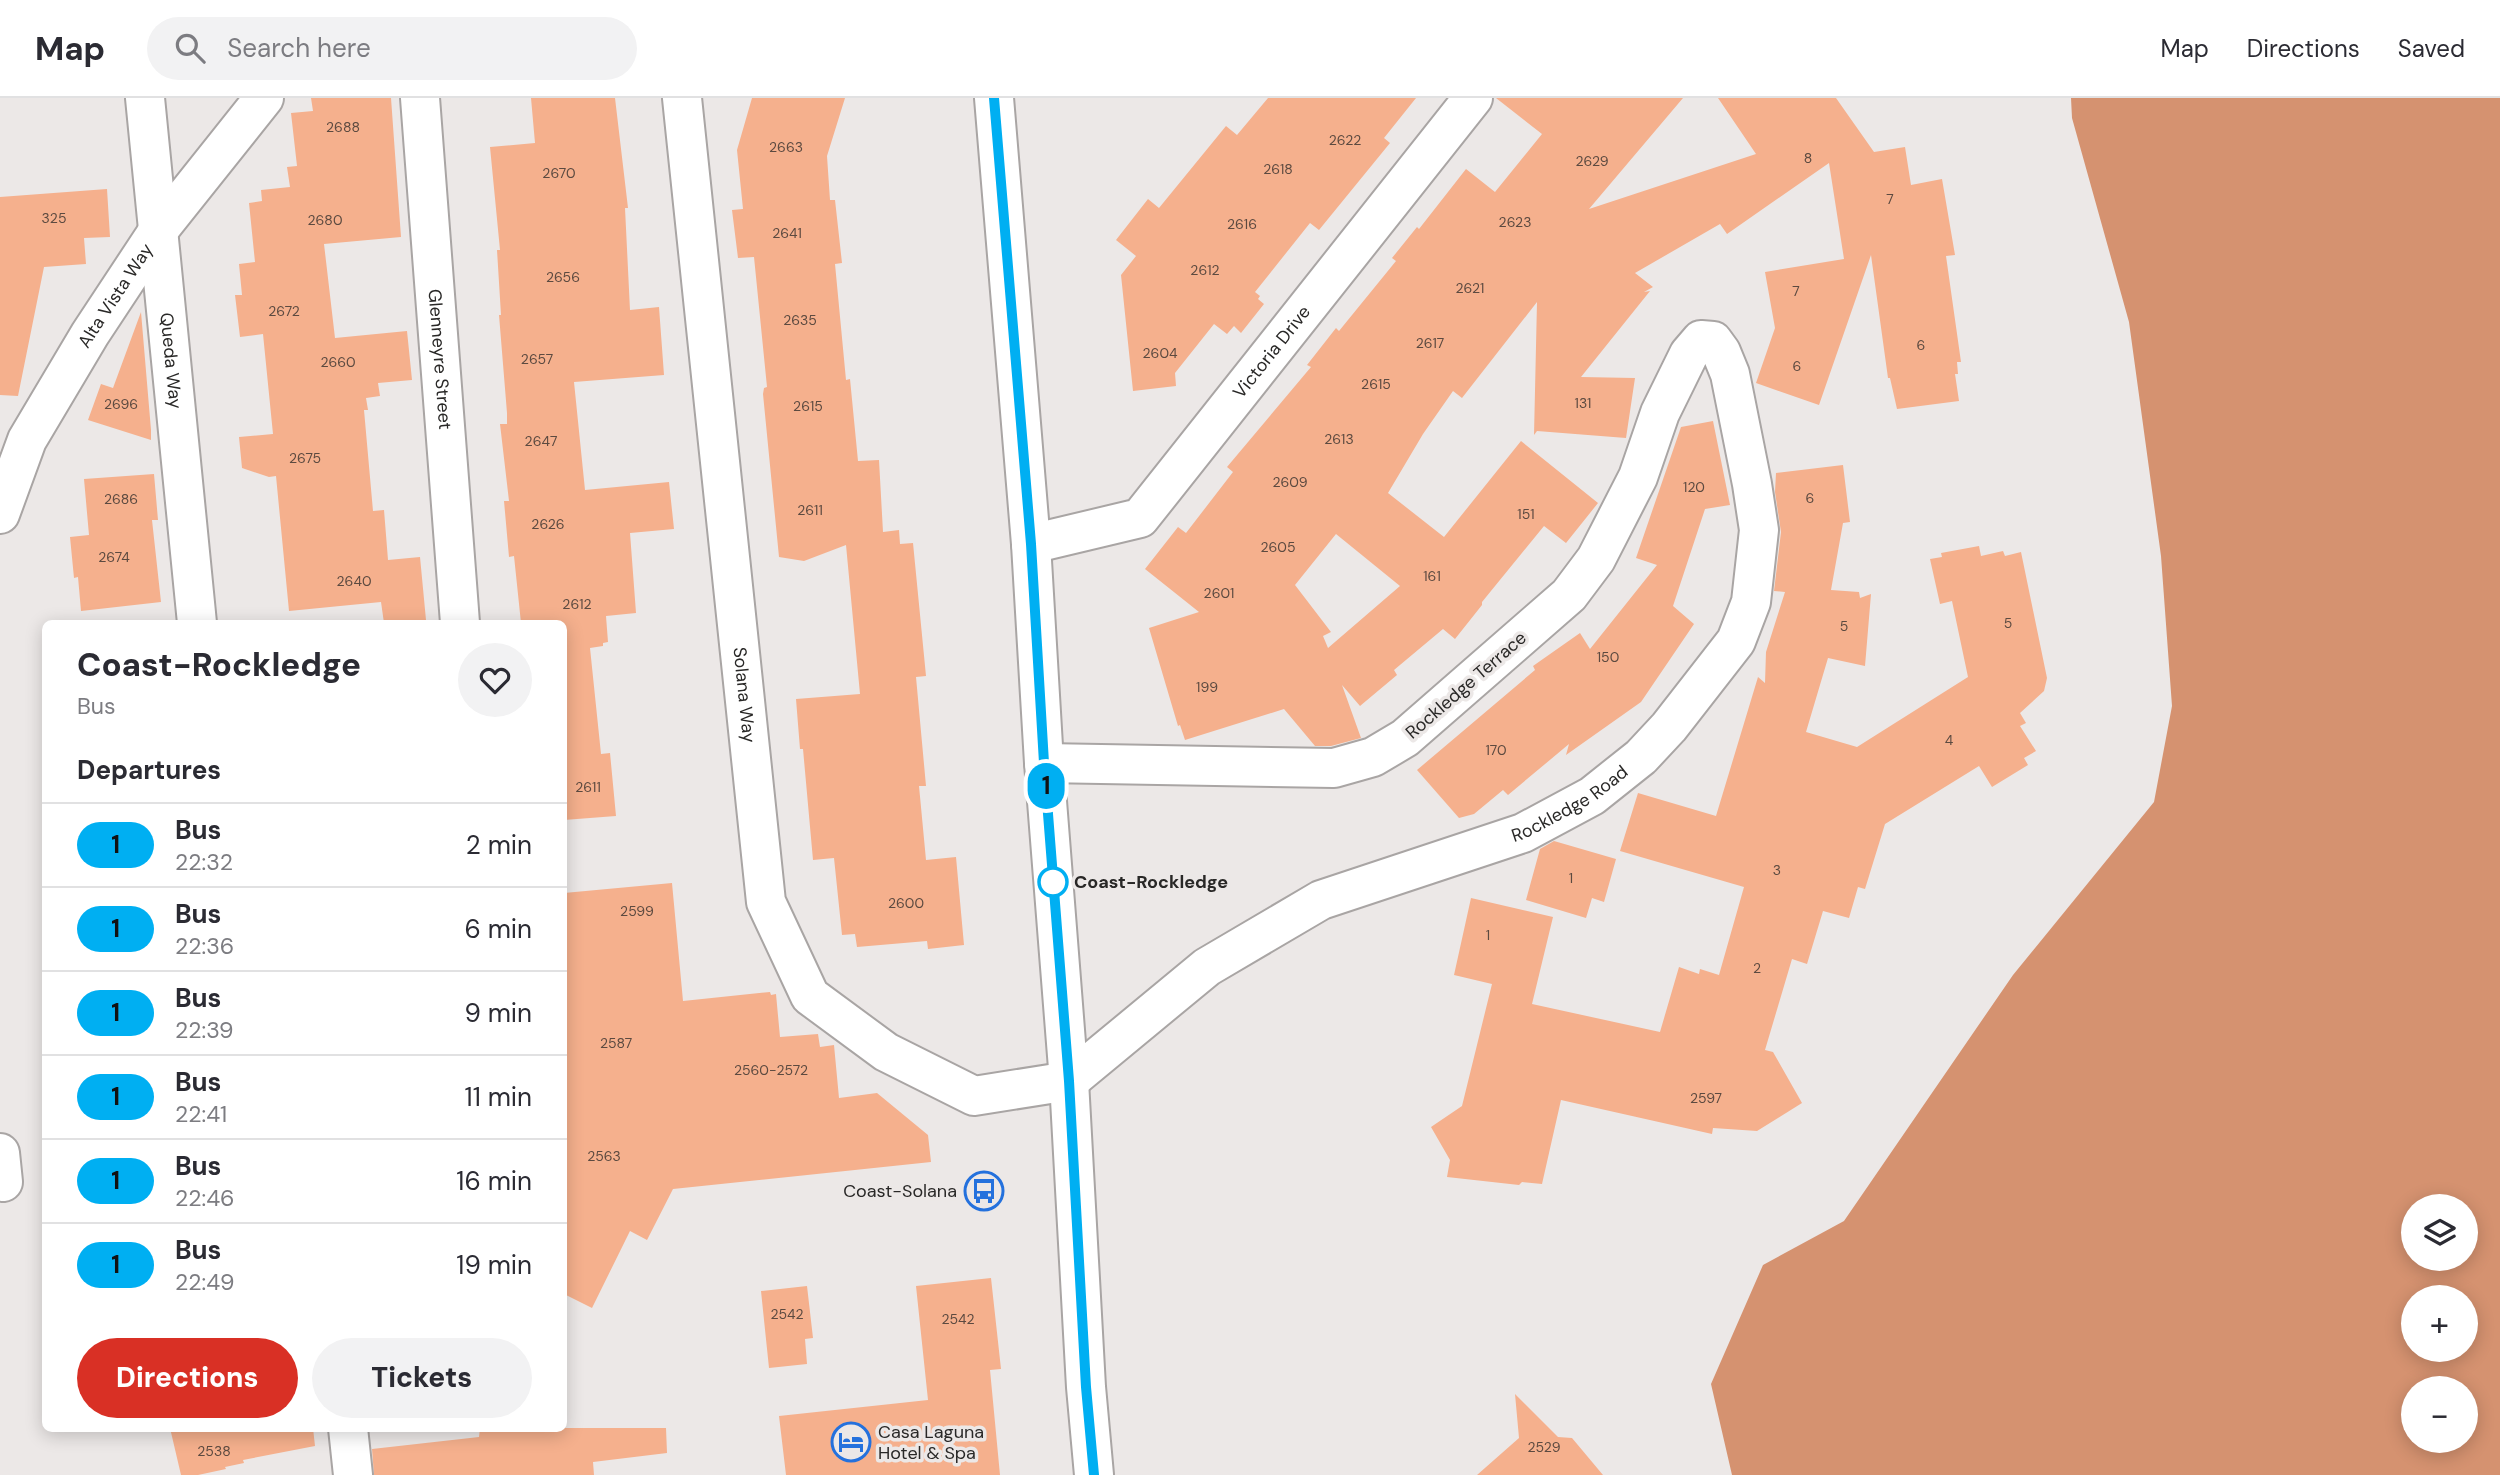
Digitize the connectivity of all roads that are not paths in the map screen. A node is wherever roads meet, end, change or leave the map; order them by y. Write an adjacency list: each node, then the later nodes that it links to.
1 (145, 98): 7 (main road, Queda Way)
2 (264, 98): 7 (main road, Alta Vista Way)
3 (420, 98): 12 (main road, Glenneyre Street)
4 (682, 98): 14 (main road, Solana Way)
5 (994, 98): 10 (main road)
6 (1473, 98): 10 (main road, Victoria Drive)
7 (158, 231): 9 (main road, Alta Vista Way); 11 (main road, Queda Way)
8 (1689, 354): 13 (main road, Rockledge Terrace); 14 (main road, Rockledge Road)
9 (0, 514)
10 (1031, 544): 13 (main road)
11 (197, 620)
12 (460, 620)
13 (1044, 763): 14 (main road)
14 (1069, 1081): 17 (main road)
15 (348, 1432): 16 (main road)
16 (353, 1475)
17 (1094, 1475)

